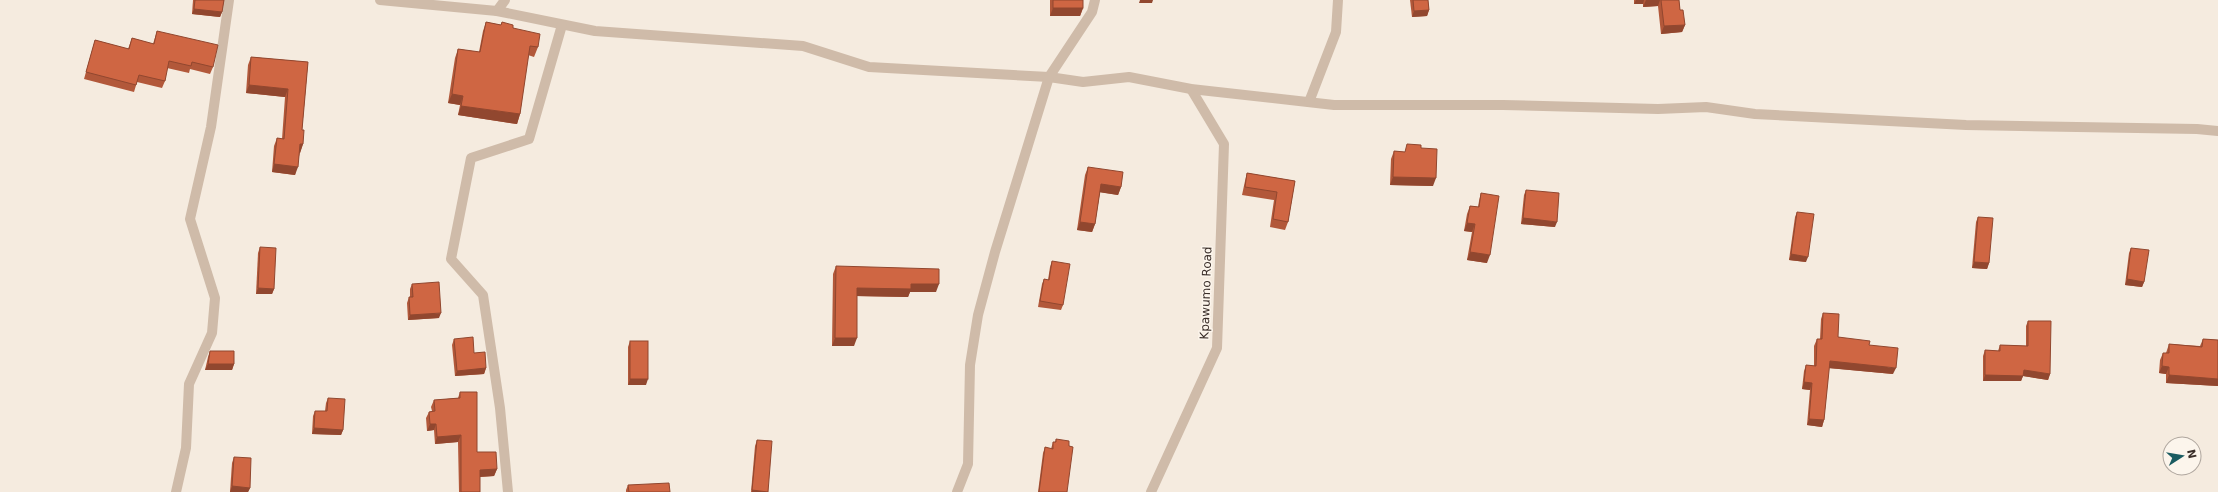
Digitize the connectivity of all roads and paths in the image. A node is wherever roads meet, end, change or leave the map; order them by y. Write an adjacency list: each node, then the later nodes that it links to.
1 (230, 0): 12 (street)
2 (380, 0): 6 (street)
3 (505, 0): 6 (street)
4 (1095, 0): 8 (street)
5 (1338, 0): 10 (street)
6 (496, 11): 7 (street)
7 (562, 25): 8 (street); 13 (street)
8 (1049, 76): 9 (street); 14 (street)
9 (1191, 89): 10 (street); 15 (street, Kpawumo Road)
10 (1309, 102): 11 (street)
11 (2218, 131)
12 (176, 492)
13 (508, 492)
14 (957, 492)
15 (1151, 492)

